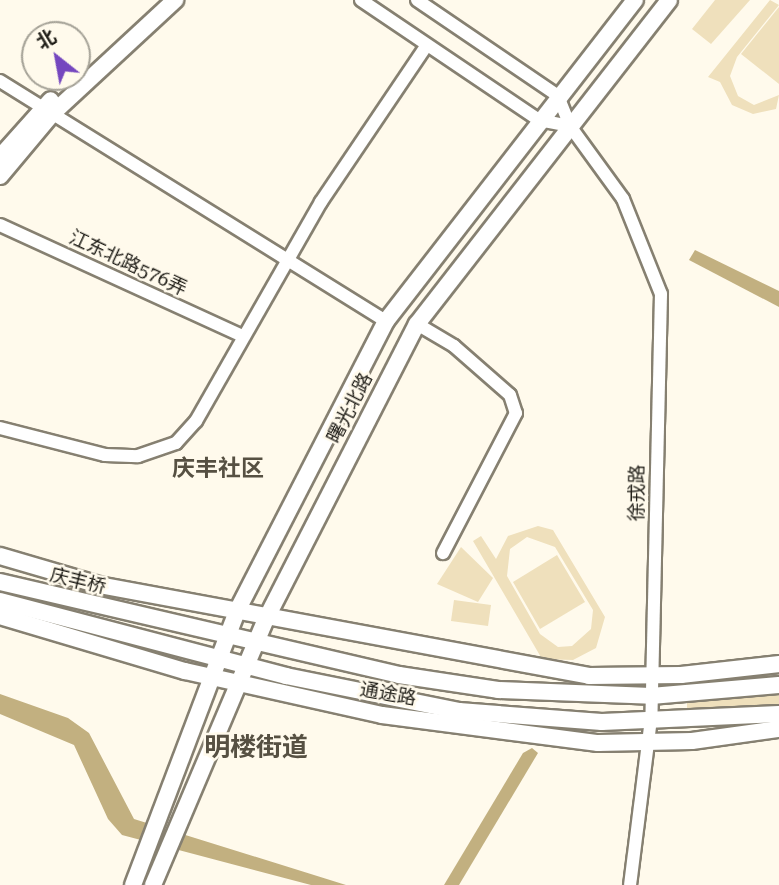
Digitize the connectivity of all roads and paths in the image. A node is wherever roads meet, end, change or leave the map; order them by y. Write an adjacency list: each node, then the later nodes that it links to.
1 (161, 0): 8 (main road)
2 (175, 0): 12 (main road)
3 (360, 0): 7 (street)
4 (417, 0): 11 (street)
5 (635, 0): 11 (main road, 曙光北路)
6 (669, 0): 14 (main road, 曙光北路)
7 (427, 45): 13 (street); 18 (street)
8 (91, 64)
9 (0, 81): 12 (street)
10 (65, 91): 12 (main road)
11 (558, 96): 13 (main road, 曙光北路); 14 (street, 徐戎路)
12 (47, 111): 15 (main road); 16 (main road); 18 (street)
13 (539, 120): 14 (street); 19 (main road, 曙光北路)
14 (570, 126): 20 (main road, 曙光北路); 36 (street, 徐戎路)
15 (0, 157)
16 (0, 176)
17 (0, 225): 21 (street, 江东北路576弄)
18 (286, 257): 19 (street); 21 (street)
19 (386, 321): 27 (main road, 曙光北路)
20 (417, 324): 23 (street); 29 (main road, 曙光北路)
21 (240, 335): 22 (street)
22 (0, 428)
23 (443, 553)
24 (0, 556): 27 (main road)
25 (0, 582): 30 (main road, 庆丰桥)
26 (0, 601): 30 (main road, 庆丰桥)
27 (237, 611): 29 (main road); 31 (main road, 曙光北路)
28 (0, 617): 37 (main road, 通途路)
29 (266, 619): 32 (main road, 曙光北路); 36 (main road)
30 (144, 626): 31 (main road, 通途路); 33 (main road, 通途路)
31 (227, 637): 32 (main road, 通途路); 33 (main road, 曙光北路)
32 (255, 643): 34 (main road, 曙光北路); 40 (main road, 通途路)
33 (220, 657): 34 (main road, 通途路); 37 (main road, 曙光北路)
34 (246, 664): 38 (main road, 曙光北路); 42 (main road, 通途路)
35 (779, 664): 36 (main road)
36 (652, 676): 40 (street, 徐戎路)
37 (213, 678): 38 (main road, 通途路); 45 (main road, 曙光北路)
38 (238, 685): 44 (main road, 通途路); 46 (main road, 曙光北路)
39 (779, 685): 40 (main road, 通途路)
40 (651, 696): 42 (street, 徐戎路)
41 (779, 713): 42 (main road, 通途路)
42 (651, 719): 44 (street, 徐戎路)
43 (779, 729): 44 (main road, 通途路)
44 (649, 742): 47 (street, 徐戎路)
45 (132, 885)
46 (153, 885)
47 (630, 885)

